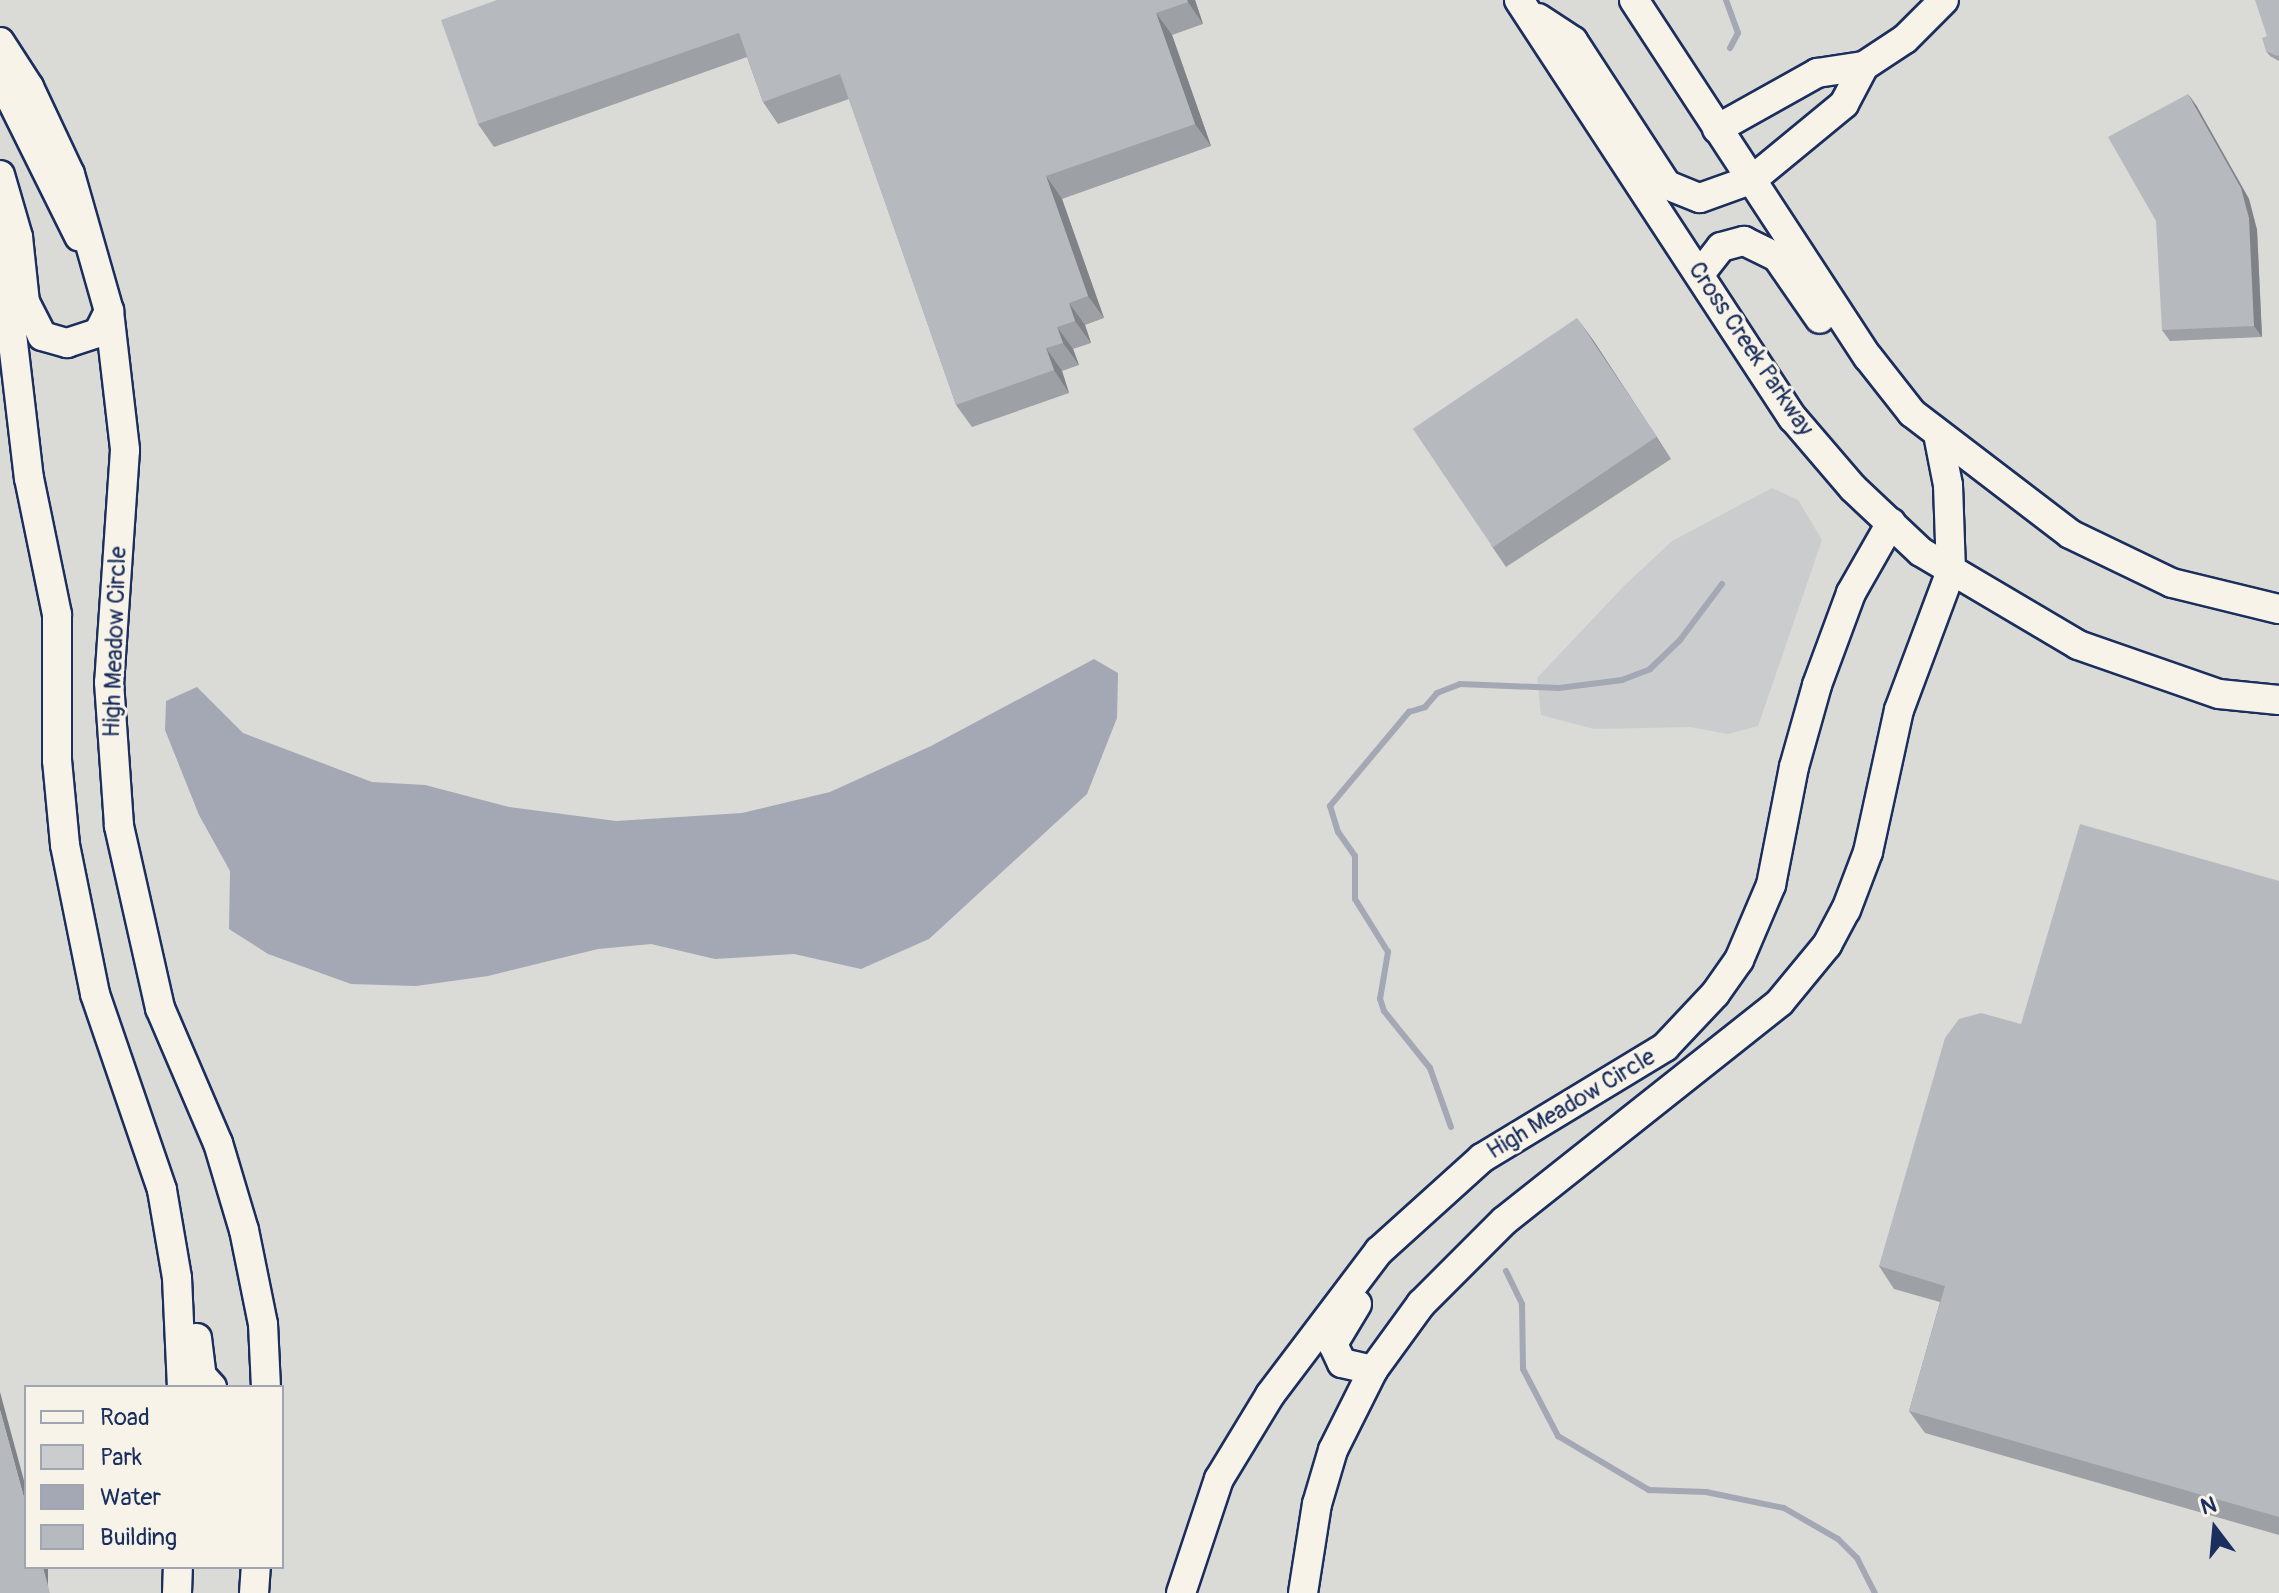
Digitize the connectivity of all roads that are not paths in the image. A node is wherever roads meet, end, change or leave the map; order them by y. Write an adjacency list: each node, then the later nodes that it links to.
1 (1634, 0): 7 (street)
2 (1944, 0): 5 (street)
3 (1522, 4): 9 (street); 12 (street, Cross Creek Parkway)
4 (0, 42): 11 (street, High Meadow Circle)
5 (1864, 66): 7 (street); 9 (street)
6 (0, 77): 11 (street)
7 (1717, 129): 9 (street)
8 (0, 175): 13 (street)
9 (1753, 179): 14 (street)
10 (0, 232): 21 (street)
11 (99, 262): 13 (street, High Meadow Circle)
12 (1700, 274): 14 (street); 16 (street, Cross Creek Parkway)
13 (109, 311): 25 (street, High Meadow Circle)
14 (1892, 387): 15 (street)
15 (1938, 434): 17 (street); 18 (street)
16 (1891, 523): 17 (street, Cross Creek Parkway); 20 (street, High Meadow Circle)
17 (1951, 571): 19 (street, Cross Creek Parkway); 22 (street, High Meadow Circle)
18 (2279, 609)
19 (2279, 700)
20 (1482, 1158): 22 (street); 30 (street, High Meadow Circle)
21 (162, 1190): 23 (street); 24 (street)
22 (1373, 1370): 31 (street, High Meadow Circle)
23 (182, 1385)
24 (210, 1385)
25 (266, 1385)
26 (178, 1569): 28 (street)
27 (256, 1569): 29 (street)
28 (177, 1593)
29 (254, 1593)
30 (1181, 1593)
31 (1303, 1593)

